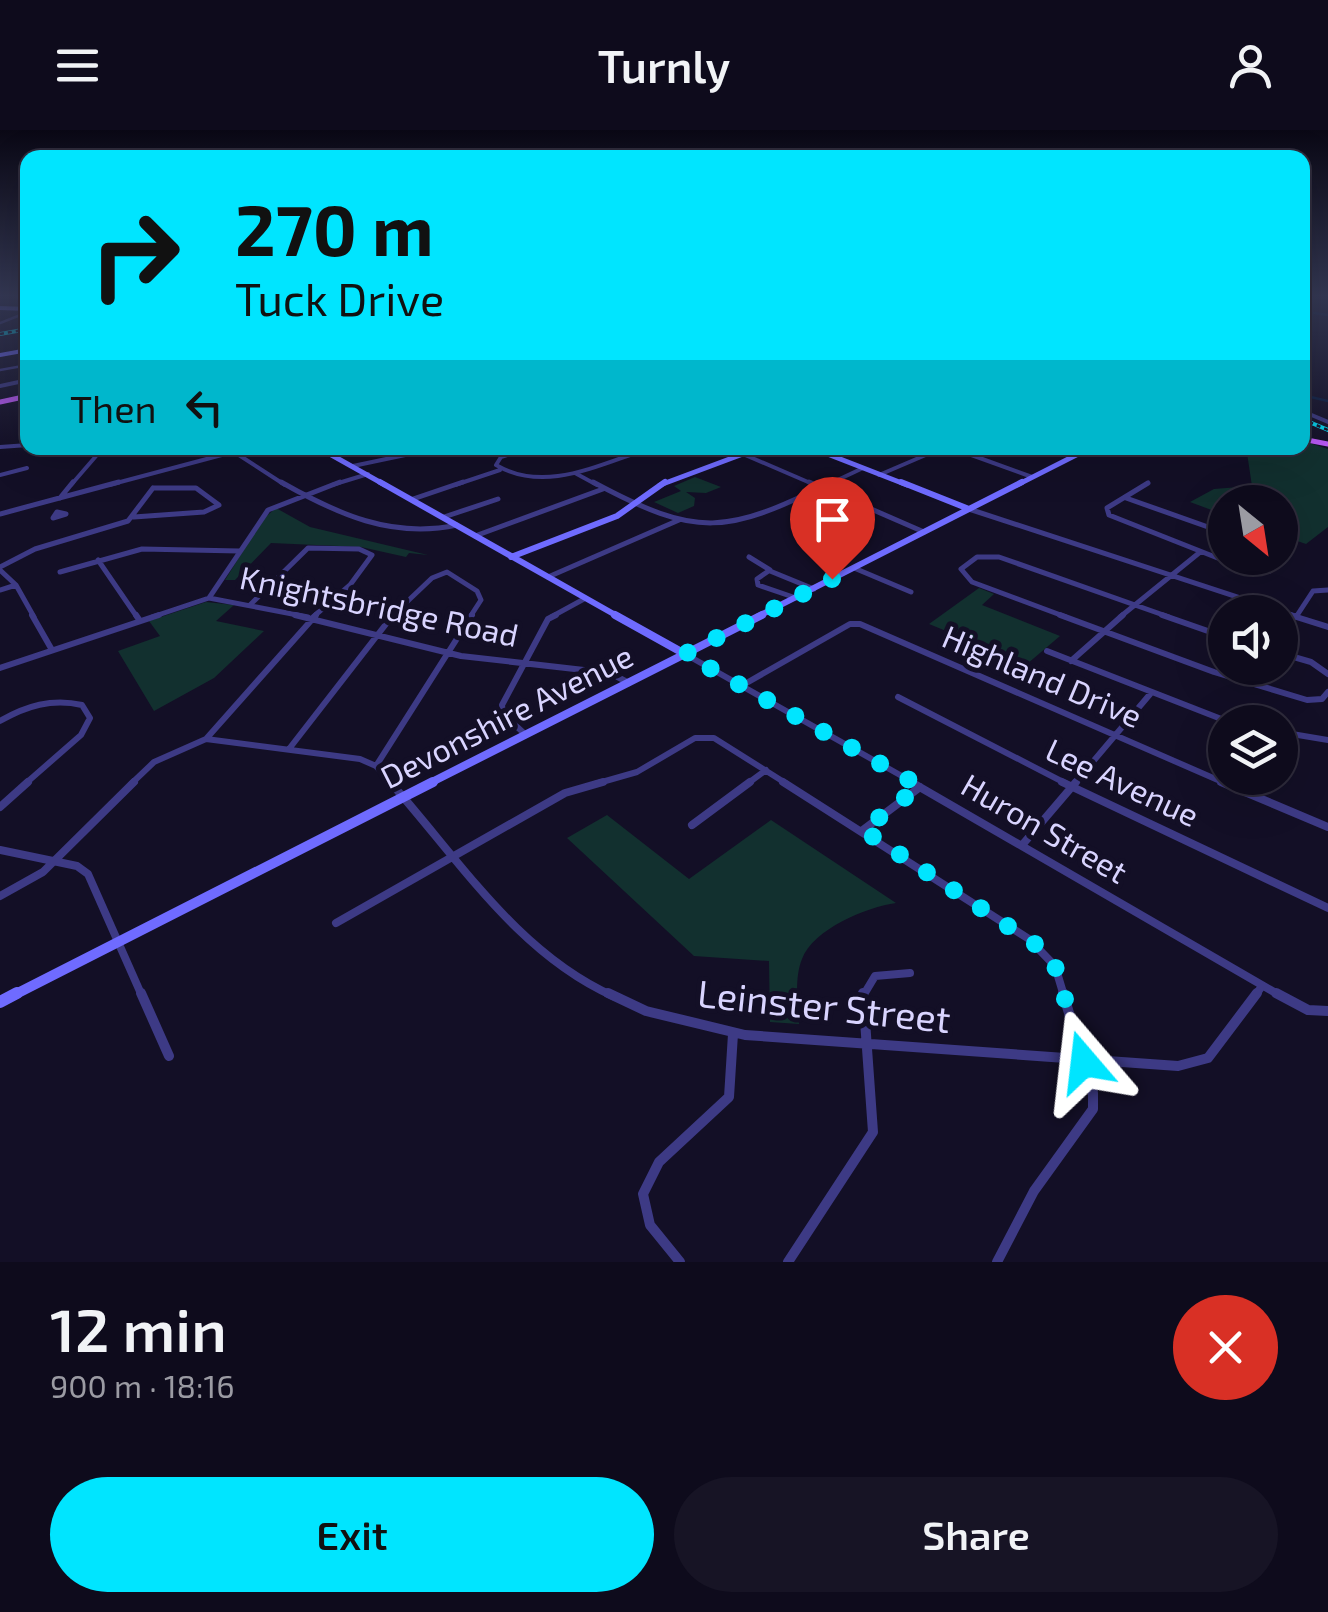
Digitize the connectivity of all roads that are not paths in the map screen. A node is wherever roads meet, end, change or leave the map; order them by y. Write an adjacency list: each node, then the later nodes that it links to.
1 (97, 455): 30 (street)
2 (214, 455): 21 (street)
3 (239, 455): 28 (street)
4 (332, 455): 14 (main road, Huron Street)
5 (405, 455): 14 (street)
6 (511, 455): 17 (street)
7 (622, 455): 18 (street)
8 (740, 455): 34 (main road)
9 (745, 455): 25 (street)
10 (830, 455): 16 (main road)
11 (926, 455): 20 (street)
12 (971, 455): 22 (street)
13 (1073, 455): 22 (main road, Devonshire Avenue)
14 (353, 466): 19 (main road, Huron Street)
15 (28, 468): 23 (street)
16 (863, 468): 20 (main road); 25 (street)
17 (502, 470): 18 (street); 32 (street)
18 (575, 472): 27 (street)
19 (368, 474): 28 (street, Knightsbridge Road); 32 (main road, Huron Street)
20 (879, 475): 35 (main road)
21 (142, 476): 26 (street); 30 (street)
22 (1032, 477): 35 (main road, Devonshire Avenue)
23 (0, 479)
24 (1148, 483): 29 (street)
25 (820, 487): 40 (street); 43 (street)
26 (152, 488): 38 (street); 38 (street)
27 (604, 488): 34 (street); 44 (street)
28 (304, 494): 41 (street); 45 (street, Knightsbridge Road)
29 (1125, 497): 42 (street); 46 (street)
30 (60, 498): 33 (street)
31 (498, 498): 39 (street)
32 (412, 499): 39 (main road, Huron Street)
33 (48, 501): 36 (street); 37 (street)
34 (635, 502): 40 (street); 49 (main road)
35 (969, 509): 43 (main road, Devonshire Avenue); 55 (street)
36 (56, 512)
37 (0, 514)
38 (132, 517): 51 (street)
39 (444, 517): 41 (main road, Huron Street)
40 (680, 520): 56 (street)
41 (456, 525): 44 (main road, Huron Street)
42 (1208, 527)
43 (924, 532): 52 (main road, Devonshire Avenue)
44 (475, 536): 49 (main road, Huron Street)
45 (239, 551): 50 (street); 63 (street, Knightsbridge Road)
46 (1200, 553): 47 (street); 55 (street)
47 (1208, 556)
48 (749, 557): 53 (street)
49 (512, 558): 56 (main road, Huron Street)
50 (98, 560): 54 (street); 71 (street)
51 (0, 568): 57 (street)
52 (854, 568): 58 (main road, Devonshire Avenue); 61 (street)
53 (768, 571): 58 (street); 64 (street)
54 (60, 572)
55 (1168, 574): 62 (street); 67 (street)
56 (547, 578): 65 (main road, Huron Street)
57 (16, 585): 59 (street); 76 (street)
58 (814, 588): 64 (main road, Devonshire Avenue)
59 (0, 590)
60 (1328, 590): 68 (street)
61 (911, 592)
62 (1232, 595)
63 (209, 598): 66 (street, Knightsbridge Road); 71 (street)
64 (796, 598): 79 (main road, Devonshire Avenue)
65 (584, 599): 79 (main road, Huron Street); 82 (street)
66 (250, 605): 70 (street, Knightsbridge Road); 70 (street)
67 (1134, 605): 73 (street); 73 (street); 74 (street)
68 (1298, 613)
69 (1298, 617): 72 (street)
70 (313, 618): 75 (street, Knightsbridge Road); 95 (street)
71 (140, 621): 76 (street)
72 (1328, 627)
73 (1104, 631): 81 (street); 87 (street)
74 (1208, 631)
75 (376, 634): 78 (street, Knightsbridge Road); 78 (street); 97 (street)
76 (52, 650): 83 (street)
77 (1047, 651): 81 (street)
78 (448, 653): 82 (street, Knightsbridge Road); 98 (street)
79 (685, 654): 85 (main road, Devonshire Avenue); 86 (street, Huron Street)
80 (1298, 658): 84 (street)
81 (1072, 661): 88 (street)
82 (524, 664): 85 (street, Knightsbridge Road); 92 (street)
83 (0, 668)
84 (1328, 674)
85 (629, 682): 92 (main road, Devonshire Avenue)
86 (742, 686): 94 (street, Highland Drive); 100 (street, Huron Street)
87 (1328, 692)
88 (1152, 693): 90 (street); 94 (street)
89 (898, 697): 101 (street, Lee Avenue)
90 (1208, 714)
91 (0, 721): 103 (street)
92 (526, 735): 102 (main road, Devonshire Avenue)
93 (1298, 735): 96 (street)
94 (1117, 736): 101 (street); 105 (street, Highland Drive)
95 (206, 739): 97 (street); 110 (street)
96 (1328, 740)
97 (288, 749): 98 (street)
98 (376, 766): 102 (street, Leinster Street)
99 (766, 770): 104 (street); 106 (street); 109 (street)
100 (920, 786): 106 (street); 107 (street, Huron Street)
101 (1073, 788): 107 (street); 112 (street, Lee Avenue)
102 (403, 798): 109 (street, Leinster Street); 114 (main road, Devonshire Avenue)
103 (0, 807)
104 (692, 825)
105 (1328, 826)
106 (863, 830): 122 (street)
107 (1023, 844): 116 (street, Huron Street)
108 (0, 850): 110 (street)
109 (454, 856): 113 (street); 119 (street, Leinster Street)
110 (55, 861): 111 (street); 114 (street)
111 (0, 896)
112 (1328, 908)
113 (336, 923)
114 (120, 940): 117 (main road, Devonshire Avenue); 121 (street)
115 (910, 973): 120 (street)
116 (1262, 986): 118 (street, Huron Street); 122 (street, Leinster Street)
117 (0, 1002)
118 (1328, 1011)
119 (733, 1034): 120 (street, Leinster Street); 123 (street)
120 (868, 1046): 122 (street, Leinster Street); 124 (street)
121 (169, 1056)
122 (1084, 1062): 125 (street)
123 (680, 1262)
124 (788, 1262)
125 (997, 1262)

